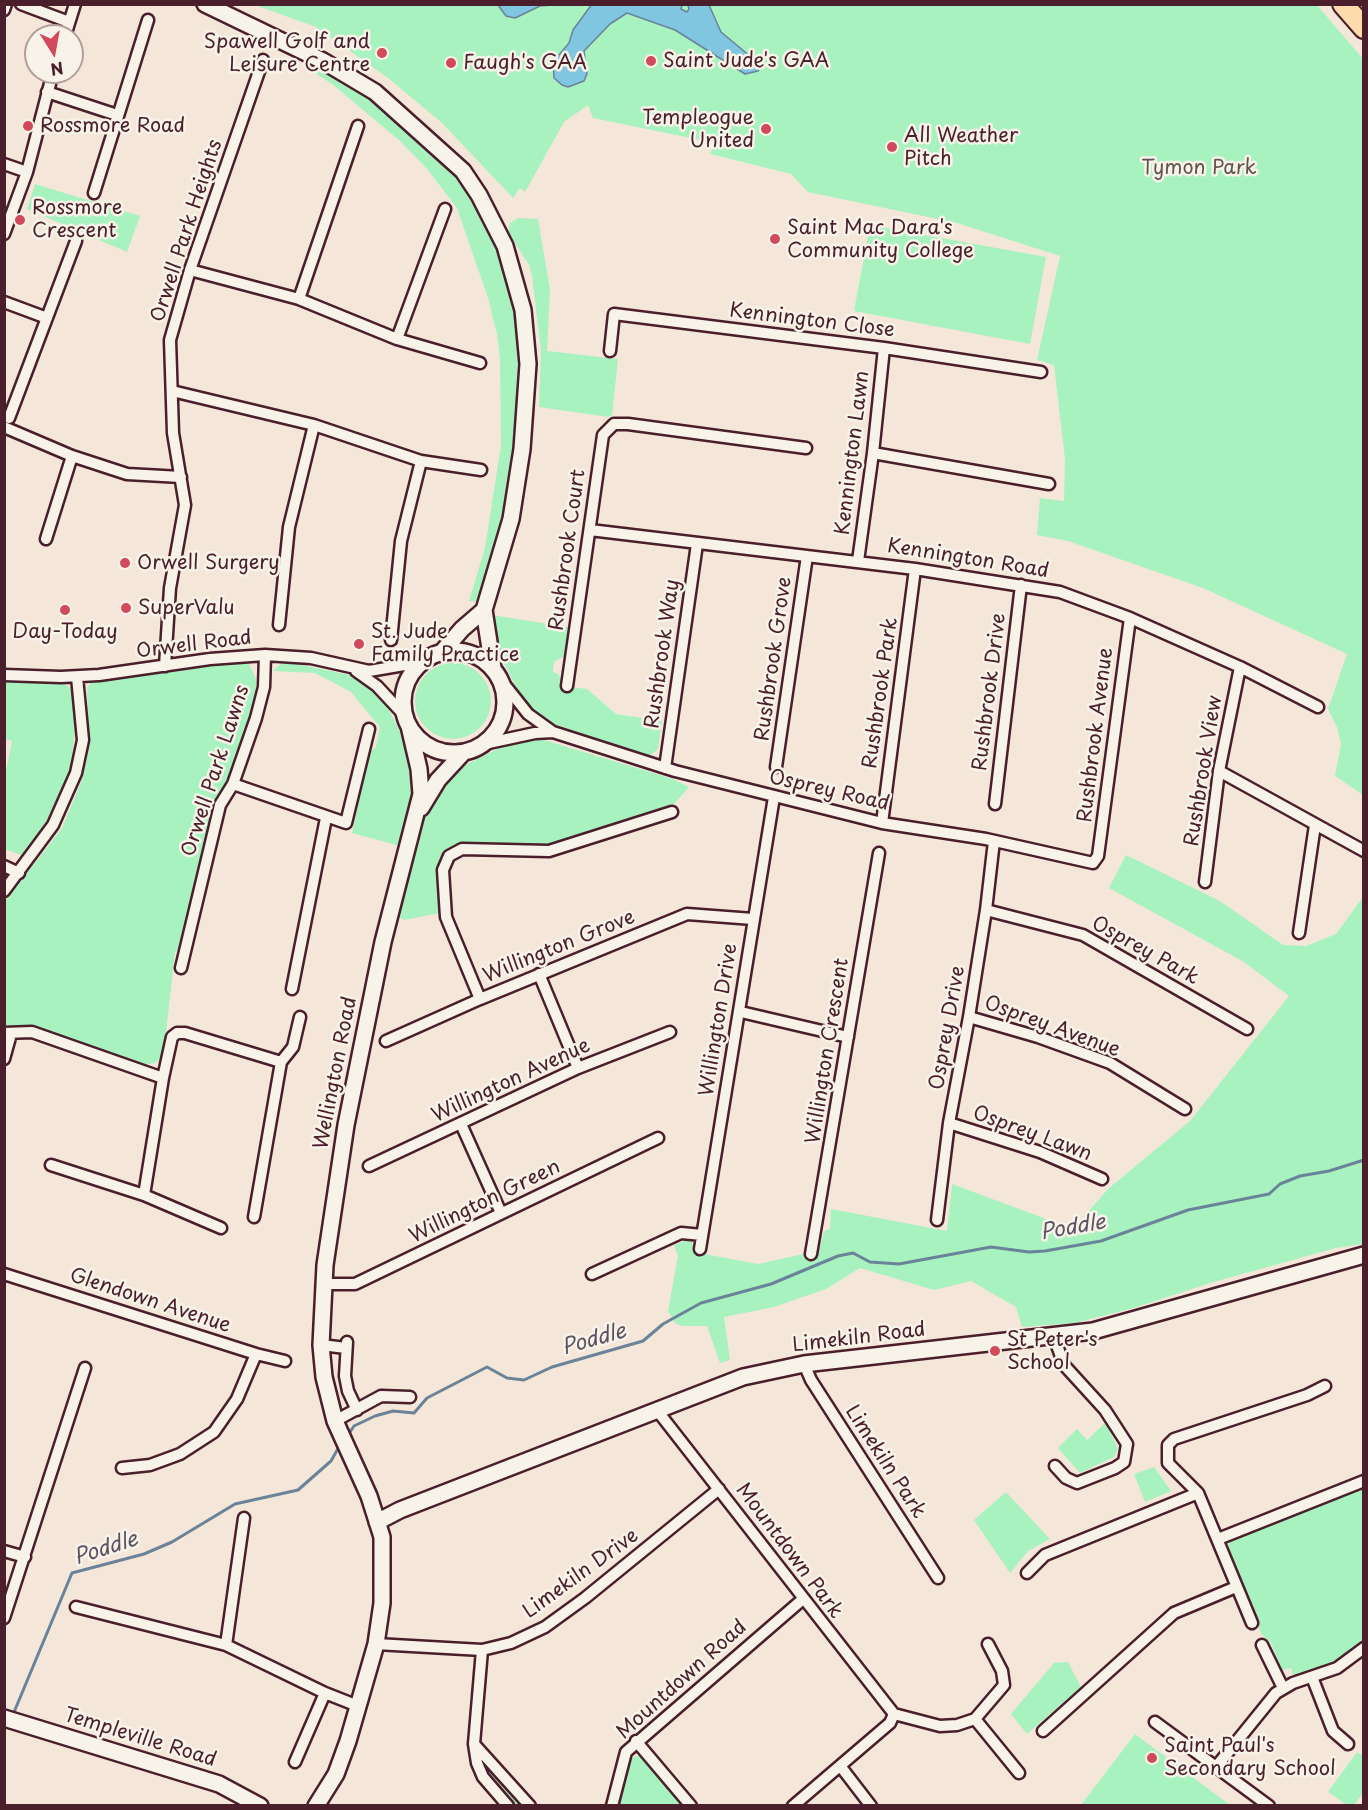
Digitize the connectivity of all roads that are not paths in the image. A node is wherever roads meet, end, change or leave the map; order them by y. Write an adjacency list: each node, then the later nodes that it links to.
1 (6, 4): 6 (street)
2 (21, 4): 8 (street)
3 (75, 4): 8 (street)
4 (205, 4): 47 (street)
5 (1343, 4): 9 (highway)
6 (4, 10)
7 (148, 20): 13 (street)
8 (69, 22)
9 (1364, 28)
10 (264, 60): 21 (street, Orwell Park Heights)
11 (50, 84): 12 (street)
12 (47, 92): 13 (street); 16 (street)
13 (117, 115): 17 (street)
14 (358, 126): 22 (street)
15 (4, 164): 16 (street)
16 (27, 172): 19 (street)
17 (94, 193)
18 (445, 209): 25 (street)
19 (4, 234)
20 (76, 241): 24 (street)
21 (190, 270): 22 (street); 30 (street, Orwell Park Heights)
22 (299, 299): 25 (street)
23 (4, 302): 24 (street)
24 (47, 318): 31 (street)
25 (397, 339): 28 (street)
26 (884, 348): 27 (street, Kennington Close); 29 (street, Kennington Close); 34 (street, Kennington Lawn)
27 (610, 351)
28 (480, 363)
29 (1041, 372)
30 (172, 391): 32 (street); 38 (street, Orwell Park Heights)
31 (7, 422): 35 (street)
32 (314, 425): 36 (street); 49 (street)
33 (806, 448): 40 (street, Rushbrook Court)
34 (873, 453): 39 (street); 44 (street, Kennington Lawn)
35 (72, 456): 38 (street); 41 (street)
36 (421, 461): 37 (street); 50 (street)
37 (481, 470)
38 (181, 477): 54 (street, Orwell Park Heights)
39 (1050, 484)
40 (590, 530): 42 (street, Kennington Road); 60 (street, Rushbrook Court)
41 (46, 539)
42 (697, 544): 43 (street, Kennington Road); 68 (street, Rushbrook Way)
43 (807, 556): 44 (street, Kennington Road); 67 (street, Rushbrook Grove)
44 (858, 561): 45 (street, Kennington Road)
45 (915, 569): 46 (street, Kennington Road); 76 (street, Rushbrook Park)
46 (1021, 585): 48 (street, Kennington Road); 72 (street, Rushbrook Drive)
47 (484, 610): 51 (street); 57 (street)
48 (1130, 618): 56 (street, Kennington Road); 81 (street, Rushbrook Avenue)
49 (279, 625)
50 (391, 640)
51 (442, 652): 53 (street); 57 (street)
52 (265, 655): 54 (street, Orwell Road); 55 (street, Orwell Road); 70 (street, Orwell Park Lawns)
53 (422, 662): 55 (street, Orwell Road); 62 (street)
54 (165, 666): 59 (street, Orwell Road)
55 (351, 667): 62 (street, Orwell Road)
56 (1240, 667): 61 (street, Kennington Road); 69 (street, Rushbrook View)
57 (497, 674): 64 (street, Osprey Road); 65 (street)
58 (4, 675): 59 (street, Orwell Road)
59 (77, 677): 83 (street)
60 (567, 686)
61 (1318, 707)
62 (407, 721): 66 (street); 74 (street, Wellington Road)
63 (369, 729): 75 (street)
64 (553, 732): 65 (street, Osprey Road); 68 (street, Osprey Road)
65 (484, 744): 66 (street)
66 (463, 753): 74 (street, Wellington Road)
67 (776, 767)
68 (665, 768): 71 (street, Osprey Road)
69 (1219, 771): 77 (street); 84 (street, Rushbrook View)
70 (233, 784): 75 (street); 89 (street, Orwell Park Lawns)
71 (774, 797): 76 (street, Osprey Road); 87 (street, Willington Drive)
72 (994, 804)
73 (672, 812): 92 (street)
74 (418, 813): 123 (street, Wellington Road)
75 (326, 818): 91 (street)
76 (882, 823): 78 (street, Osprey Road)
77 (1315, 825): 79 (street); 88 (street)
78 (994, 841): 81 (street, Osprey Road); 86 (street, Osprey Drive)
79 (1364, 851)
80 (879, 853): 99 (street, Willington Crescent)
81 (1098, 856)
82 (4, 866): 83 (street)
83 (20, 873): 85 (street)
84 (1205, 882)
85 (4, 891)
86 (986, 910): 95 (street, Osprey Drive); 96 (street, Osprey Park)
87 (753, 919): 90 (street, Willington Grove); 93 (street, Willington Drive)
88 (1299, 933)
89 (181, 968)
90 (539, 974): 92 (street, Willington Grove); 103 (street)
91 (292, 989)
92 (480, 999): 100 (street, Willington Grove)
93 (741, 1012): 99 (street); 117 (street, Willington Drive)
94 (300, 1017): 102 (street)
95 (969, 1017): 105 (street, Osprey Avenue); 106 (street, Osprey Drive)
96 (1247, 1029)
97 (670, 1032): 103 (street, Willington Avenue)
98 (8, 1033): 101 (street); 104 (street)
99 (848, 1037): 119 (street, Willington Crescent)
100 (386, 1041)
101 (4, 1059)
102 (281, 1062): 104 (street); 114 (street)
103 (578, 1068): 107 (street, Willington Avenue)
104 (163, 1078): 112 (street)
105 (1185, 1108)
106 (949, 1123): 111 (street, Osprey Lawn); 115 (street, Osprey Drive)
107 (461, 1124): 110 (street, Willington Avenue); 113 (street)
108 (658, 1138): 113 (street, Willington Green)
109 (51, 1166): 112 (street)
110 (369, 1166)
111 (1102, 1179)
112 (144, 1195): 116 (street)
113 (501, 1213): 123 (street, Willington Green)
114 (254, 1217)
115 (937, 1220)
116 (221, 1228)
117 (702, 1235): 118 (street, Willington Drive); 122 (street)
118 (700, 1249)
119 (811, 1254)
120 (1364, 1255): 124 (street, Limekiln Road)
121 (4, 1274): 126 (street, Glendown Avenue)
122 (592, 1274)
123 (324, 1284): 125 (street, Wellington Road)
124 (1054, 1337): 128 (street, Limekiln Road); 135 (street)
125 (321, 1346): 133 (street); 134 (street, Wellington Road)
126 (256, 1354): 127 (street, Glendown Avenue); 136 (street)
127 (285, 1361)
128 (804, 1364): 132 (street, Limekiln Road); 146 (street, Limekiln Park)
129 (85, 1368): 144 (street)
130 (1325, 1386): 139 (street)
131 (410, 1397): 133 (street)
132 (657, 1409): 138 (street, Mountdown Park); 141 (street, Limekiln Road)
133 (357, 1410): 134 (street)
134 (337, 1425): 141 (street, Wellington Road)
135 (1055, 1466)
136 (122, 1468)
137 (1364, 1480): 142 (street)
138 (719, 1489): 148 (street, Mountdown Park); 157 (street, Limekiln Drive)
139 (1198, 1493): 142 (street); 145 (street)
140 (244, 1518): 154 (street)
141 (377, 1522): 152 (street, Wellington Road)
142 (1218, 1539): 147 (street)
143 (4, 1551): 144 (street)
144 (25, 1557): 150 (street)
145 (1027, 1573)
146 (938, 1578)
147 (1236, 1587): 151 (street); 166 (street)
148 (802, 1599): 162 (street, Mountdown Park); 167 (street, Mountdown Road)
149 (76, 1607): 154 (street)
150 (4, 1618)
151 (1252, 1623)
152 (376, 1644): 157 (street, Limekiln Drive); 161 (street, Wellington Road)
153 (988, 1644): 164 (street)
154 (226, 1645): 160 (street)
155 (1262, 1645): 159 (street)
156 (1364, 1647): 158 (street)
157 (482, 1650): 168 (street)
158 (1312, 1677): 159 (street); 169 (street)
159 (1283, 1688): 172 (street)
160 (325, 1693): 161 (street); 170 (street)
161 (358, 1706): 175 (street, Wellington Road)
162 (894, 1714): 164 (street); 171 (street)
163 (4, 1718): 174 (street, Templeville Road)
164 (975, 1719): 173 (street)
165 (1155, 1722): 172 (street)
166 (1043, 1731)
167 (636, 1741): 178 (street, Mountdown Road); 179 (street)
168 (474, 1744): 176 (street); 177 (street)
169 (1348, 1744)
170 (295, 1762)
171 (841, 1767): 180 (street); 181 (street)
172 (1216, 1767): 182 (street)
173 (1019, 1773)
174 (260, 1806)
175 (316, 1806)
176 (508, 1806)
177 (530, 1806)
178 (612, 1806)
179 (690, 1806)
180 (793, 1806)
181 (871, 1806)
182 (1269, 1806)

